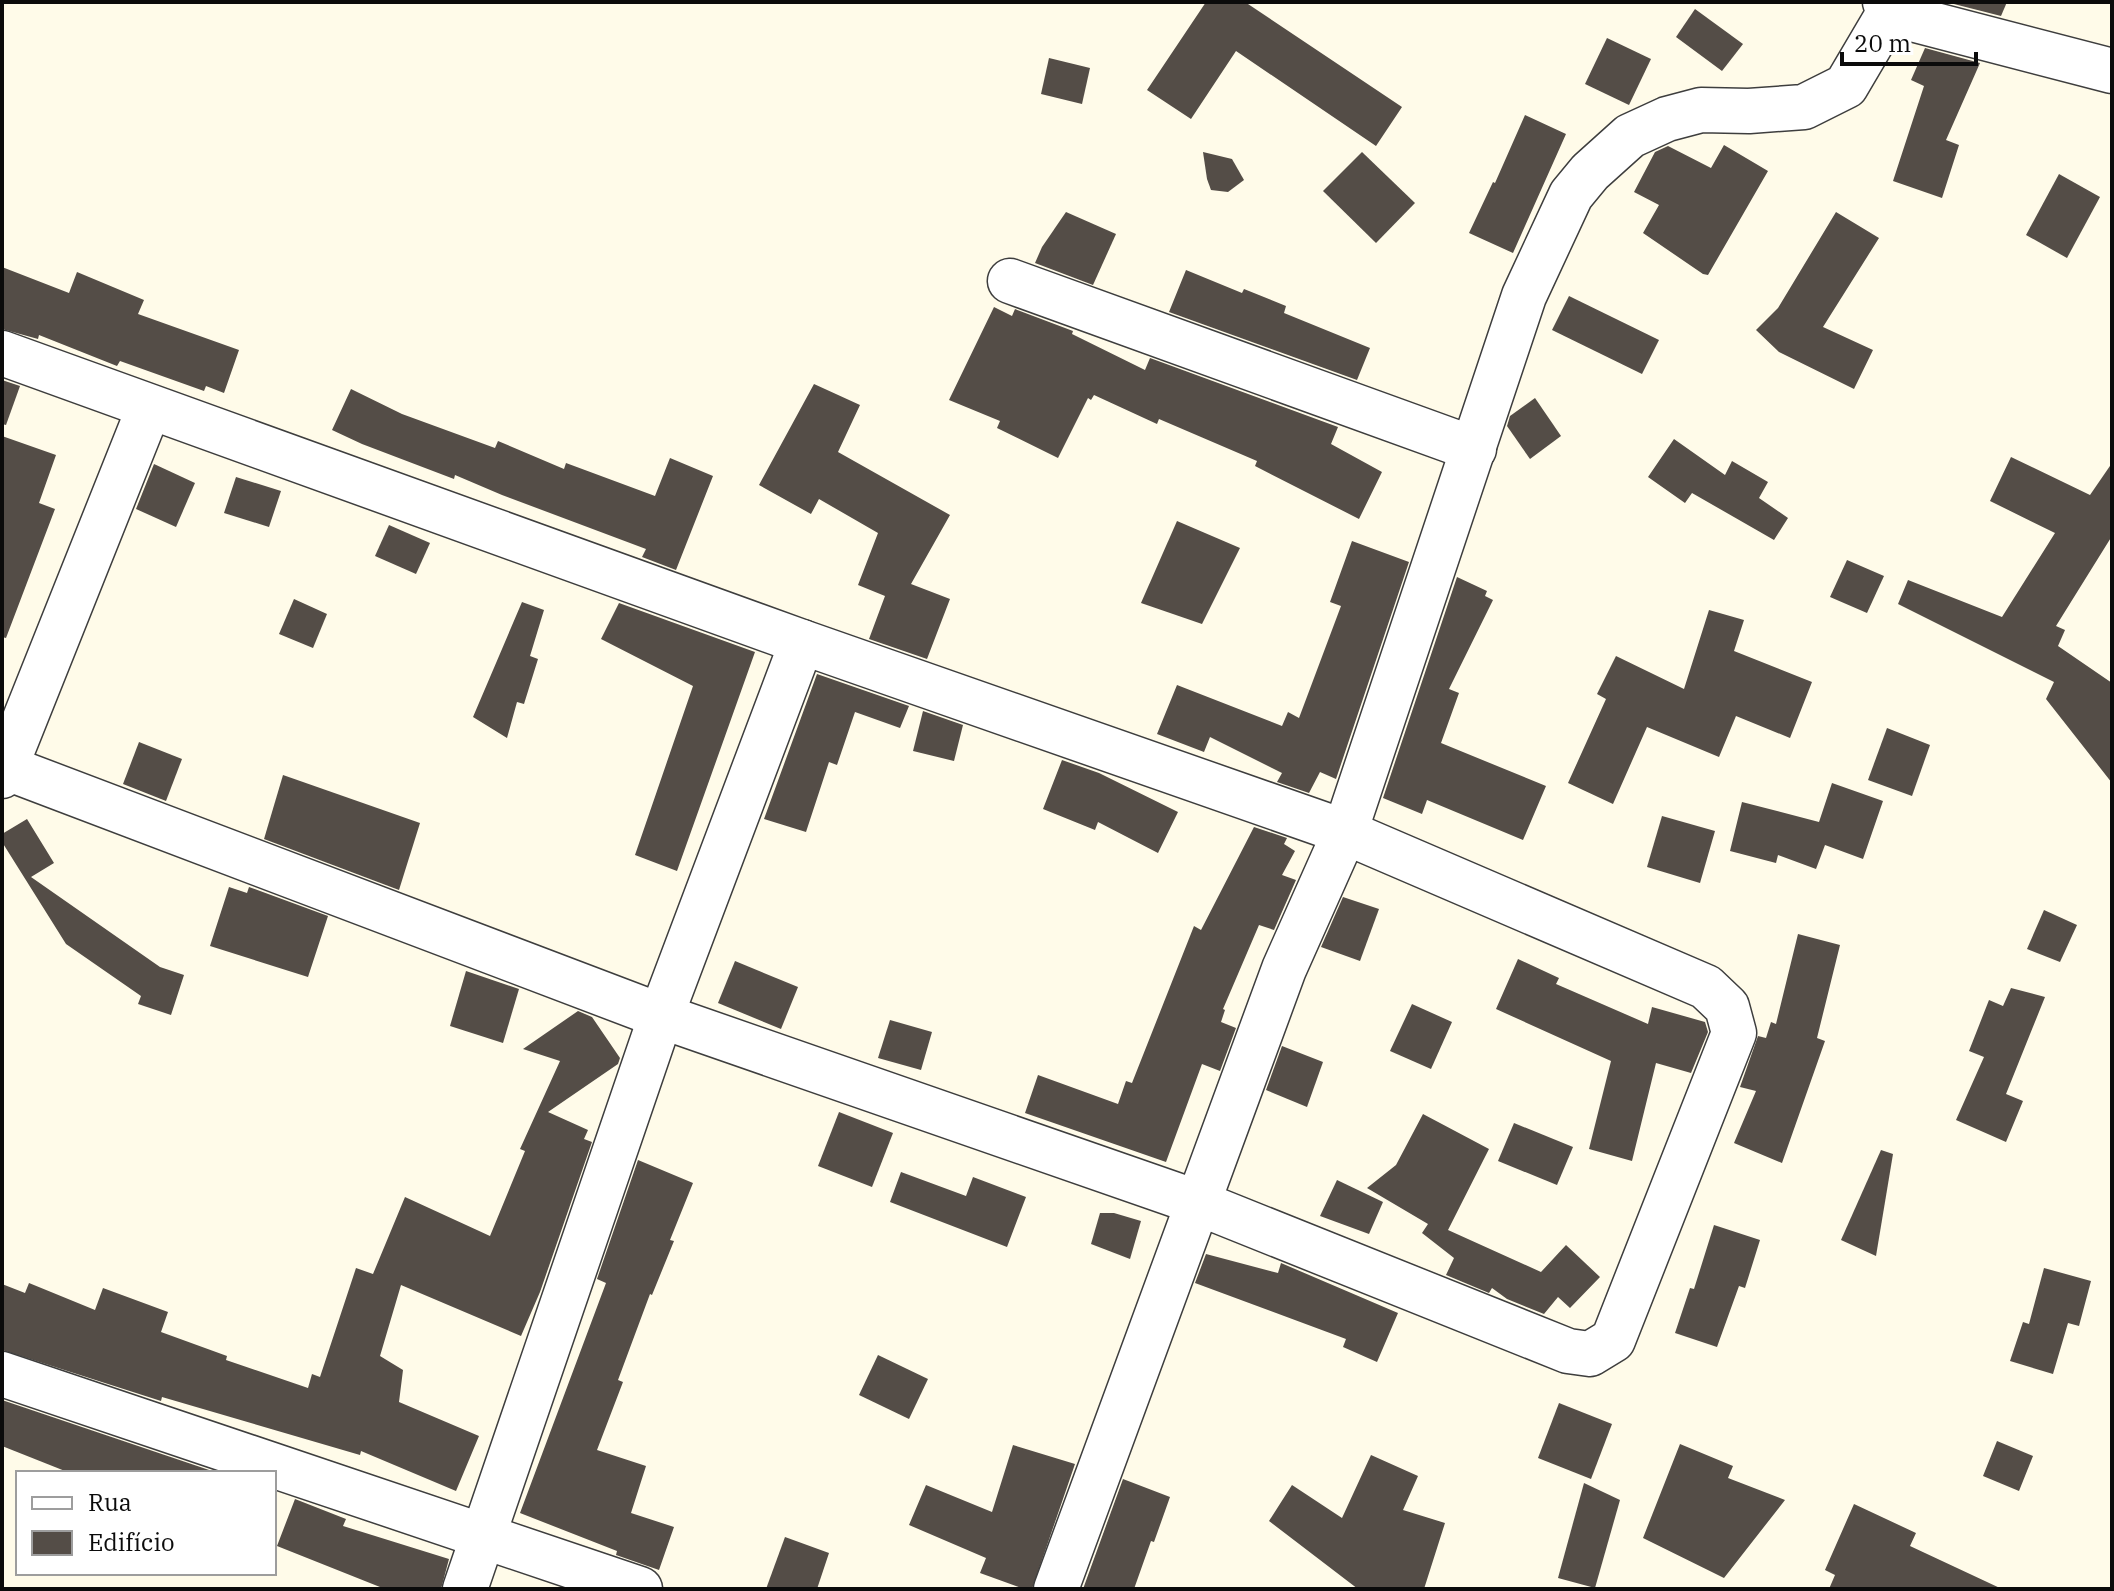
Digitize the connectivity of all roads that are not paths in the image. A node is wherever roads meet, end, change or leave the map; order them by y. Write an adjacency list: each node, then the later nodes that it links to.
1 (1887, 7): 2 (street); 6 (street)
2 (2112, 71)
3 (1010, 281): 6 (street)
4 (2, 353): 5 (street)
5 (149, 408): 7 (street); 8 (street)
6 (1474, 449): 9 (street)
7 (802, 642): 9 (street); 10 (street)
8 (3, 770): 10 (street)
9 (1345, 832): 11 (street); 11 (street)
10 (661, 1016): 11 (street); 13 (street)
11 (1196, 1202): 16 (street)
12 (2, 1374): 13 (street)
13 (484, 1537): 14 (street); 15 (street)
14 (465, 1589)
15 (640, 1589)
16 (1056, 1589)

